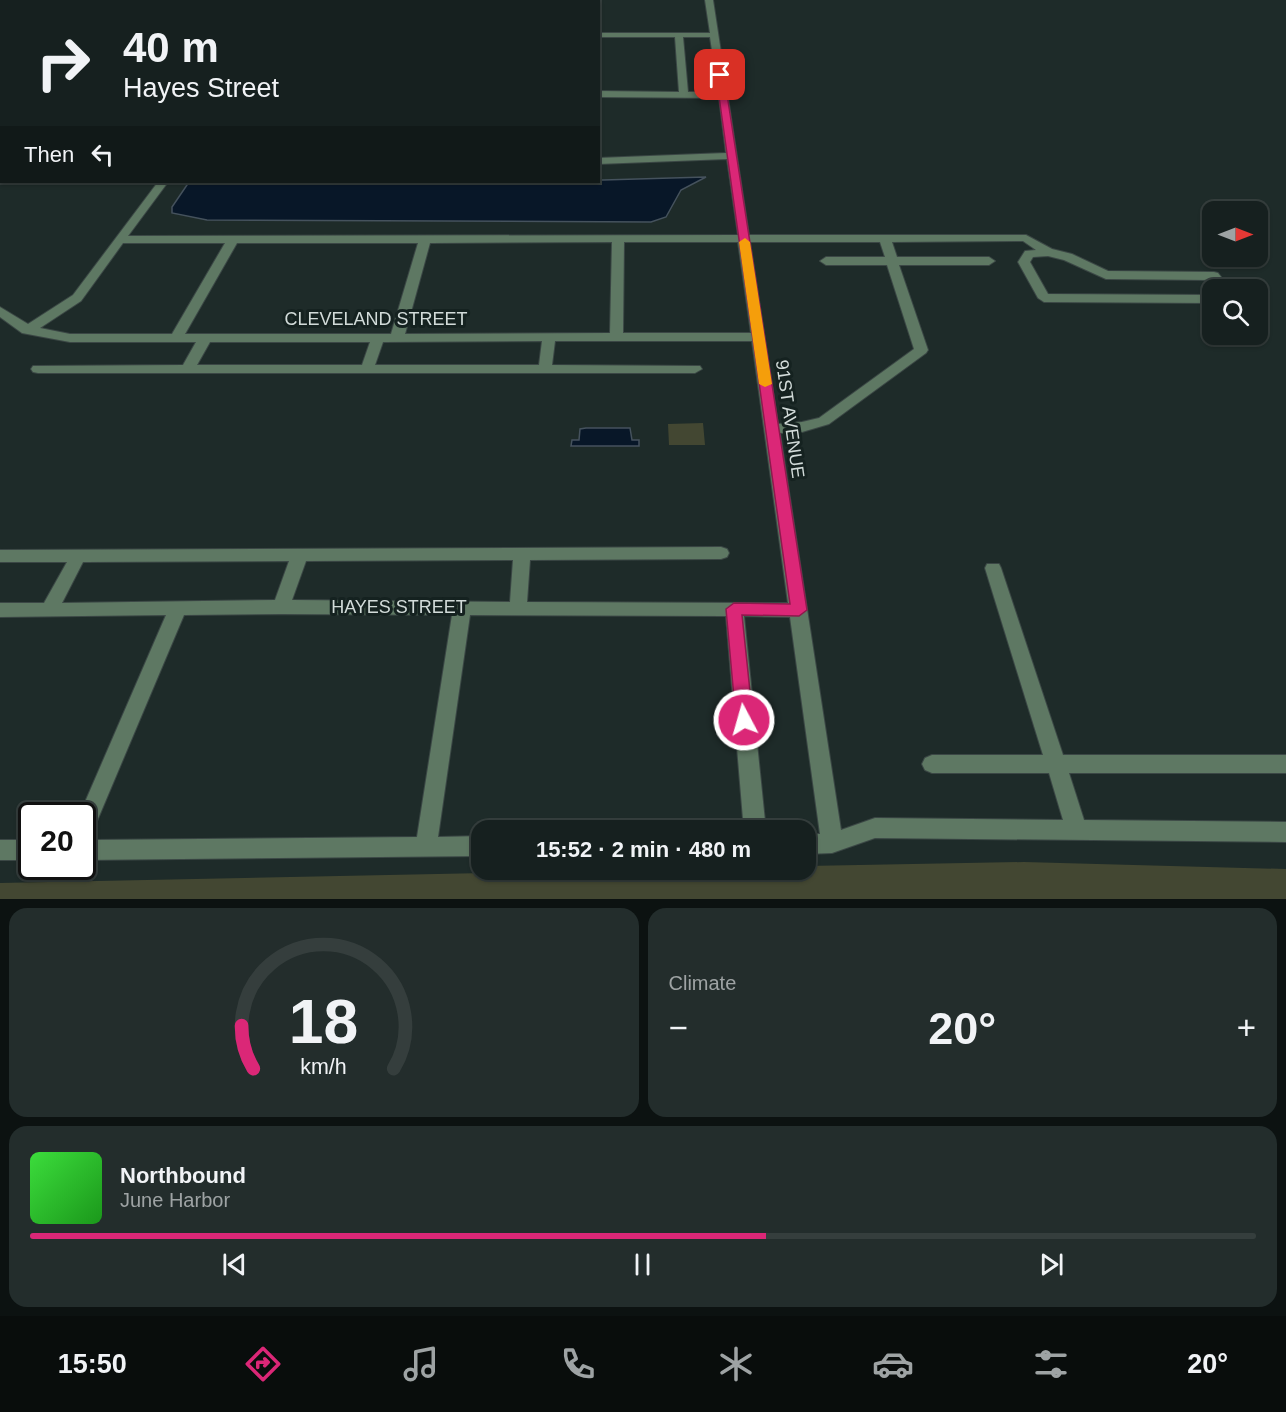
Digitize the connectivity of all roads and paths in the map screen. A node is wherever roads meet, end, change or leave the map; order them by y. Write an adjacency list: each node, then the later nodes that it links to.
1 (709, 0): 4 (street, 91ST AVENUE)
2 (600, 35): 3 (street)
3 (679, 35): 4 (street); 6 (street)
4 (714, 35): 7 (street, 91ST AVENUE)
5 (600, 94): 6 (street)
6 (684, 94): 7 (street)
7 (723, 94): 8 (street, 91ST AVENUE)
8 (732, 156): 9 (street); 13 (street, 91ST AVENUE)
9 (600, 161)
10 (162, 183): 15 (street)
11 (425, 239): 12 (street); 16 (street); 26 (street)
12 (618, 239): 13 (street); 28 (street)
13 (744, 239): 14 (street); 29 (street, 91ST AVENUE)
14 (885, 239): 17 (street); 19 (street)
15 (121, 240): 16 (street); 24 (street)
16 (233, 240): 30 (street)
17 (1048, 252): 21 (street); 22 (street)
18 (826, 261): 19 (street)
19 (892, 261): 20 (street); 37 (street)
20 (989, 261)
21 (1216, 279)
22 (1202, 299)
23 (0, 311): 24 (street, CLEVELAND STREET)
24 (27, 330): 30 (street, CLEVELAND STREET)
25 (378, 337): 26 (street, CLEVELAND STREET); 31 (street, CLEVELAND STREET); 34 (street)
26 (397, 337): 27 (street, CLEVELAND STREET)
27 (549, 337): 28 (street, CLEVELAND STREET); 36 (street)
28 (616, 337): 29 (street, CLEVELAND STREET)
29 (758, 337): 37 (street, 91ST AVENUE)
30 (177, 338): 31 (street, CLEVELAND STREET)
31 (205, 338): 33 (street)
32 (38, 369): 33 (street)
33 (188, 369): 34 (street)
34 (367, 369): 36 (street)
35 (695, 369): 36 (street)
36 (545, 370)
37 (772, 429): 51 (street, 91ST AVENUE)
38 (522, 554): 39 (street); 40 (street); 46 (street)
39 (721, 554)
40 (300, 555): 42 (street); 44 (street)
41 (0, 556): 42 (street)
42 (78, 556): 48 (street)
43 (993, 568): 52 (street)
44 (281, 607): 45 (street, HAYES STREET); 47 (street, HAYES STREET)
45 (462, 607): 46 (street, HAYES STREET); 62 (street)
46 (518, 607): 49 (street, HAYES STREET)
47 (178, 608): 48 (street, HAYES STREET); 55 (street)
48 (50, 609): 50 (street, HAYES STREET)
49 (734, 609): 51 (street, HAYES STREET); 56 (street)
50 (0, 610)
51 (799, 610): 59 (street, 91ST AVENUE)
52 (1055, 763): 53 (street); 54 (street); 57 (street)
53 (932, 764)
54 (1286, 764)
55 (95, 802)
56 (754, 820)
57 (1077, 830): 58 (street); 59 (street)
58 (1286, 832)
59 (832, 843): 60 (street)
60 (816, 844)
61 (471, 846): 62 (street)
62 (426, 847): 65 (street)
63 (0, 850): 64 (street)
64 (18, 850)
65 (96, 850)

